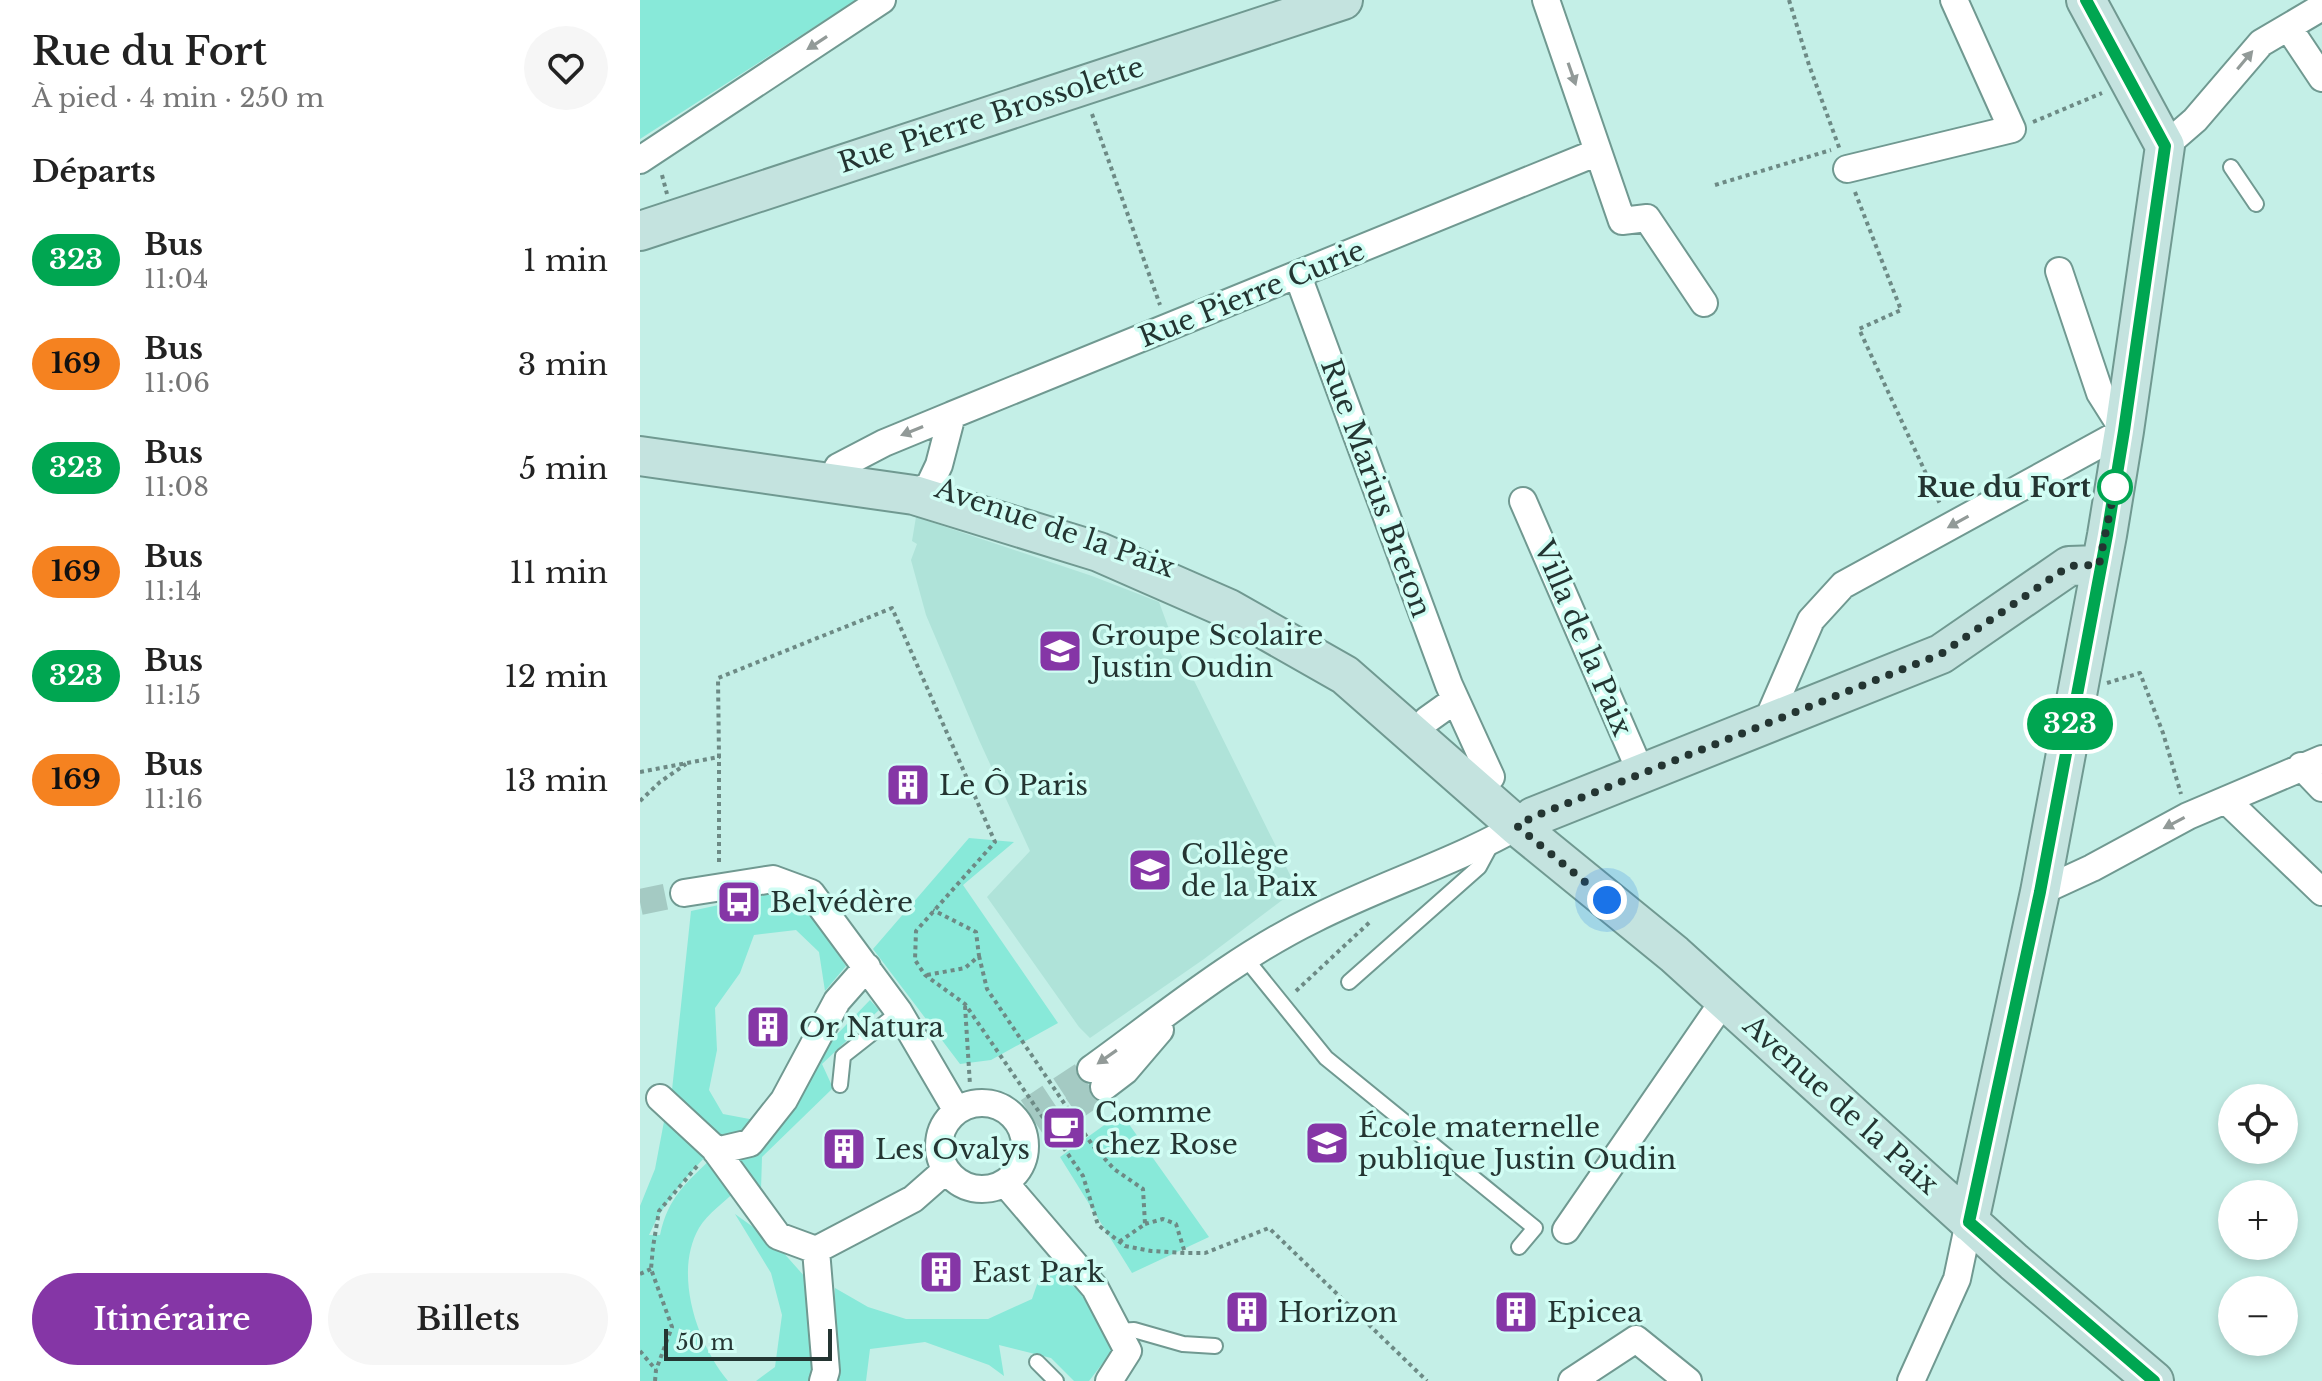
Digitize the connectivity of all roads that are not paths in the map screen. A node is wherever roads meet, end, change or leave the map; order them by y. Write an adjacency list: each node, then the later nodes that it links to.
1 (882, 0): 11 (street, one-way to 11)
2 (1343, 0): 15 (main road, Rue Pierre Brossolette)
3 (1546, 0): 10 (street, one-way to 10)
4 (1954, 0): 12 (street)
5 (2086, 0): 9 (main road)
6 (2322, 7): 7 (street)
7 (2288, 27): 8 (street); 9 (street, one-way to 7)
8 (2322, 78)
9 (2165, 146): 20 (main road)
10 (1598, 152): 17 (street, Rue Pierre Curie); 18 (street)
11 (647, 155)
12 (1843, 158)
13 (2231, 167): 14 (lane)
14 (2256, 204)
15 (657, 225)
16 (2059, 271): 20 (street)
17 (1298, 276): 19 (street, Rue Pierre Curie); 27 (street, Rue Marius Breton)
18 (1704, 303)
19 (952, 415): 23 (street, Rue Pierre Curie, one-way to 23); 24 (street)
20 (2124, 431): 26 (main road); 28 (street, one-way to 28)
21 (640, 441): 23 (main road, Avenue de la Paix)
22 (640, 456): 23 (main road, Avenue de la Paix)
23 (834, 475): 24 (main road, Avenue de la Paix)
24 (922, 490): 27 (main road, Avenue de la Paix); 33 (main road, Avenue de la Paix)
25 (1523, 501): 30 (street, Villa de la Paix)
26 (2099, 565): 28 (main road); 34 (main road)
27 (1441, 710): 33 (main road, Avenue de la Paix)
28 (1766, 724): 30 (main road)
29 (2311, 762): 31 (street); 32 (street)
30 (1642, 775): 33 (main road)
31 (2322, 788)
32 (2227, 801): 34 (street, one-way to 34); 35 (street)
33 (1515, 828): 37 (street); 39 (lane); 40 (main road, Avenue de la Paix)
34 (2040, 892): 49 (main road)
35 (2322, 892)
36 (684, 893): 38 (street)
37 (1246, 959): 42 (street); 51 (lane)
38 (867, 967): 41 (street); 46 (street)
39 (1349, 982)
40 (1725, 999): 49 (main road, Avenue de la Paix); 50 (street)
41 (899, 1012): 43 (lane); 45 (street)
42 (1097, 1078)
43 (840, 1085)
44 (660, 1098): 46 (street)
45 (964, 1100): 47 (street); 48 (street)
46 (716, 1151): 52 (street)
47 (946, 1170): 48 (street); 52 (street)
48 (1005, 1183): 53 (street)
49 (1969, 1222): 61 (street); 62 (main road, Avenue de la Paix)
50 (1566, 1230)
51 (1519, 1247)
52 (816, 1250): 56 (street)
53 (1118, 1331): 54 (lane); 58 (street)
54 (1215, 1346)
55 (1037, 1362): 57 (lane)
56 (823, 1381)
57 (1056, 1381)
58 (1109, 1381)
59 (1572, 1381): 60 (street)
60 (1688, 1381)
61 (1911, 1381)
62 (2154, 1381)

